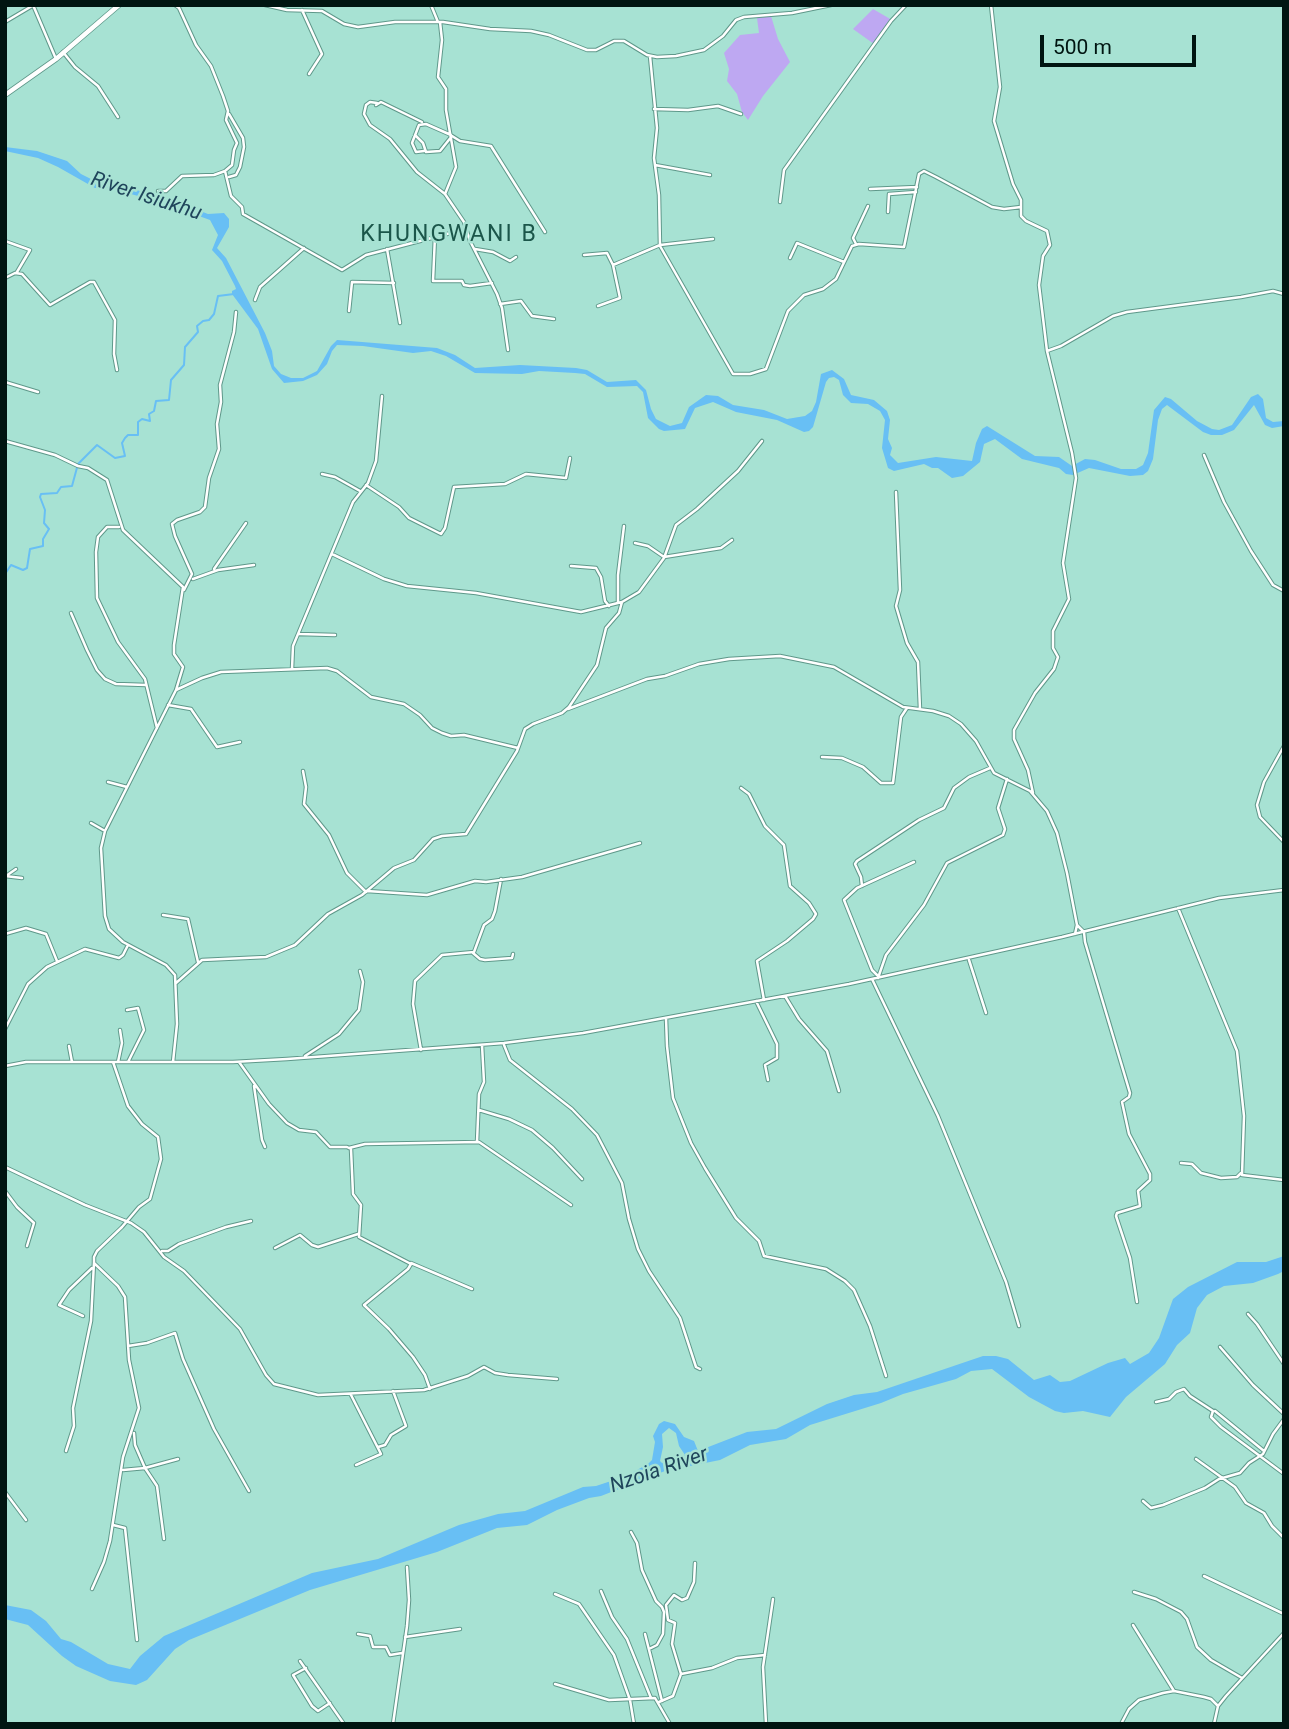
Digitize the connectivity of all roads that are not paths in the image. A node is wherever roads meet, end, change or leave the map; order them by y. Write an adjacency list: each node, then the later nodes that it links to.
1 (33, 5): 12 (street); 16 (street)
2 (119, 5): 14 (street)
3 (176, 5): 20 (street)
4 (265, 5): 10 (street)
5 (294, 5): 10 (street)
6 (431, 5): 13 (street)
7 (830, 5): 15 (street)
8 (906, 5): 38 (street)
9 (991, 5): 40 (street)
10 (296, 10): 11 (street)
11 (302, 10): 13 (street); 17 (street)
12 (5, 22)
13 (439, 22): 15 (street); 25 (street)
14 (63, 52): 16 (street); 22 (street)
15 (650, 56): 19 (street)
16 (56, 59): 18 (street)
17 (309, 74)
18 (5, 95)
19 (654, 109): 21 (street); 27 (street)
20 (228, 111): 28 (street); 30 (street)
21 (741, 114)
22 (118, 117)
23 (428, 125): 24 (street); 25 (street); 33 (street)
24 (415, 135): 26 (street); 26 (street)
25 (452, 135): 26 (street); 32 (street); 43 (street)
26 (425, 151)
27 (655, 165): 29 (street); 48 (street)
28 (225, 171): 30 (street); 35 (street)
29 (710, 175)
30 (228, 177): 49 (street)
31 (917, 187): 34 (street); 36 (street); 40 (street)
32 (446, 188): 33 (street); 37 (street)
33 (440, 189): 37 (street)
34 (870, 189)
35 (158, 191)
36 (916, 192): 41 (street); 47 (street)
37 (445, 194): 42 (street)
38 (780, 202)
39 (868, 206): 47 (street)
40 (1021, 207): 70 (street)
41 (888, 212)
42 (466, 229): 44 (street); 51 (street)
43 (545, 232)
44 (435, 236): 50 (street); 60 (street)
45 (713, 239): 48 (street)
46 (5, 241): 57 (street)
47 (856, 244): 55 (street)
48 (660, 245): 55 (street); 56 (street)
49 (304, 248): 50 (street); 62 (street)
50 (387, 249): 59 (street)
51 (474, 249): 53 (street); 60 (street)
52 (584, 255): 56 (street)
53 (516, 257)
54 (790, 258): 55 (street)
55 (844, 262)
56 (614, 265): 64 (street)
57 (17, 272): 58 (street); 71 (street)
58 (5, 278)
59 (394, 282): 65 (street); 68 (street)
60 (492, 284): 63 (street)
61 (1284, 294): 70 (street)
62 (255, 300)
63 (500, 304): 67 (street); 69 (street)
64 (598, 306)
65 (349, 311)
66 (236, 312): 93 (street)
67 (554, 319)
68 (400, 323)
69 (509, 349)
70 (1046, 351): 119 (street)
71 (117, 370)
72 (5, 383): 73 (street)
73 (38, 392)
74 (383, 396): 80 (street)
75 (5, 441): 84 (street)
76 (762, 441): 89 (street)
77 (1204, 455): 95 (street)
78 (570, 458): 80 (street)
79 (322, 474): 81 (street)
80 (366, 485): 81 (street)
81 (360, 491): 88 (street)
82 (896, 492): 107 (street)
83 (247, 523): 92 (street)
84 (121, 526): 94 (street); 102 (street)
85 (624, 526): 96 (street)
86 (732, 540): 89 (street)
87 (635, 543): 89 (street)
88 (332, 554): 97 (street); 99 (street)
89 (664, 557): 96 (street)
90 (254, 565): 92 (street)
91 (571, 566): 97 (street)
92 (213, 571): 93 (street)
93 (191, 580): 94 (street)
94 (184, 590): 103 (street)
95 (1284, 591)
96 (620, 602): 97 (street); 106 (street)
97 (609, 606)
98 (71, 613): 102 (street)
99 (299, 634): 100 (street); 101 (street)
100 (335, 635)
101 (292, 669): 103 (street); 111 (street)
102 (146, 685): 108 (street)
103 (176, 690): 104 (street)
104 (168, 705): 108 (street); 109 (street)
105 (907, 708): 106 (street); 107 (street); 112 (street)
106 (568, 709): 111 (street)
107 (920, 709): 113 (street)
108 (157, 728): 117 (street)
109 (240, 742)
110 (1284, 746): 122 (street)
111 (519, 748): 131 (street)
112 (822, 757)
113 (990, 768): 115 (street); 129 (street)
114 (303, 771): 131 (street)
115 (1007, 779): 119 (street); 145 (street)
116 (108, 782): 117 (street)
117 (127, 787): 121 (street)
118 (741, 788): 149 (street)
119 (1033, 793): 134 (street)
120 (90, 823): 121 (street)
121 (104, 831): 138 (street)
122 (1284, 842)
123 (640, 843): 128 (street)
124 (914, 862): 129 (street)
125 (16, 869): 126 (street)
126 (6, 876): 127 (street)
127 (22, 878)
128 (501, 879): 131 (street); 139 (street)
129 (862, 886): 145 (street)
130 (1284, 890): 132 (street)
131 (366, 891): 143 (street)
132 (1178, 908): 135 (street); 177 (street)
133 (163, 915): 143 (street)
134 (1077, 925): 135 (street); 137 (street)
135 (1084, 932): 137 (street); 192 (street)
136 (5, 934): 142 (street)
137 (1075, 934): 141 (street)
138 (128, 945): 142 (street); 147 (street)
139 (473, 953): 140 (street); 159 (street)
140 (513, 954)
141 (969, 958): 145 (street); 152 (street)
142 (57, 961): 154 (street)
143 (198, 962): 147 (street)
144 (360, 971): 160 (street)
145 (878, 977): 146 (street)
146 (872, 979): 148 (street); 195 (street)
147 (176, 983): 165 (street)
148 (785, 996): 149 (street); 170 (street)
149 (764, 1000): 150 (street)
150 (756, 1001): 153 (street); 168 (street)
151 (127, 1010): 164 (street)
152 (986, 1013)
153 (666, 1018): 156 (street); 200 (street)
154 (5, 1029)
155 (120, 1030): 163 (street)
156 (504, 1043): 157 (street); 199 (street)
157 (482, 1045): 159 (street); 171 (street)
158 (69, 1046): 161 (street)
159 (421, 1050): 160 (street)
160 (304, 1058): 166 (street)
161 (72, 1062): 162 (street); 167 (street)
162 (113, 1062): 163 (street); 182 (street)
163 (118, 1062): 164 (street)
164 (128, 1062): 165 (street)
165 (173, 1062): 166 (street)
166 (239, 1062): 169 (street)
167 (5, 1066)
168 (768, 1080)
169 (253, 1083): 173 (street); 174 (street)
170 (839, 1091)
171 (479, 1110): 172 (street); 178 (street)
172 (477, 1142): 174 (street); 181 (street)
173 (265, 1146)
174 (349, 1148): 184 (street)
175 (1181, 1163): 177 (street)
176 (5, 1167): 182 (street)
177 (1241, 1173): 179 (street)
178 (582, 1179)
179 (1284, 1180)
180 (5, 1191): 185 (street)
181 (571, 1205)
182 (127, 1221): 187 (street); 188 (street)
183 (251, 1222): 187 (street)
184 (358, 1234): 186 (street); 189 (street)
185 (27, 1246)
186 (275, 1248)
187 (160, 1251): 204 (street)
188 (93, 1262): 190 (street); 196 (street)
189 (410, 1263): 191 (street); 202 (street)
190 (92, 1268): 194 (street); 210 (street)
191 (472, 1289)
192 (1137, 1302)
193 (1248, 1314): 198 (street)
194 (83, 1316)
195 (1019, 1326)
196 (128, 1346): 208 (street); 220 (street)
197 (1220, 1347): 207 (street)
198 (1284, 1364)
199 (700, 1369)
200 (886, 1376)
201 (557, 1380): 202 (street)
202 (430, 1389): 203 (street)
203 (393, 1391): 204 (street); 209 (street)
204 (351, 1395): 209 (street)
205 (1156, 1402): 206 (street)
206 (1213, 1411): 211 (street); 212 (street)
207 (1284, 1417): 211 (street)
208 (134, 1430): 216 (street); 217 (street)
209 (378, 1447): 215 (street)
210 (66, 1451)
211 (1264, 1451): 212 (street)
212 (1259, 1457): 218 (street); 219 (street)
213 (178, 1459): 216 (street)
214 (1196, 1459): 219 (street)
215 (356, 1465)
216 (145, 1468): 217 (street); 227 (street)
217 (122, 1470): 224 (street)
218 (1284, 1474)
219 (1222, 1478): 222 (street); 226 (street)
220 (249, 1491)
221 (5, 1492): 223 (street)
222 (1143, 1501)
223 (26, 1520)
224 (113, 1525): 231 (street); 243 (street)
225 (631, 1532): 244 (street)
226 (1284, 1538)
227 (164, 1539)
228 (695, 1563): 249 (street)
229 (407, 1567): 242 (street)
230 (1204, 1576): 236 (street)
231 (92, 1589)
232 (601, 1591): 253 (street)
233 (1133, 1592): 250 (street)
234 (555, 1594): 254 (street)
235 (773, 1599): 246 (street)
236 (1284, 1614)
237 (1133, 1625): 252 (street)
238 (460, 1629): 242 (street)
239 (1284, 1633): 250 (street)
240 (358, 1634): 245 (street)
241 (645, 1634): 244 (street)
242 (405, 1637): 245 (street)
243 (136, 1640)
244 (649, 1649): 255 (street)
245 (402, 1653): 259 (street)
246 (765, 1655): 249 (street); 262 (street)
247 (300, 1661): 248 (street)
248 (306, 1668): 256 (street); 256 (street)
249 (681, 1674): 255 (street)
250 (1242, 1678): 257 (street)
251 (555, 1684): 254 (street)
252 (1174, 1691): 257 (street); 263 (street)
253 (651, 1698): 254 (street); 255 (street)
254 (630, 1700): 260 (street)
255 (661, 1702): 261 (street)
256 (330, 1703): 258 (street)
257 (1218, 1706): 264 (street)
258 (344, 1724)
259 (393, 1724)
260 (634, 1724)
261 (670, 1724)
262 (766, 1724)
263 (1121, 1724)
264 (1213, 1724)

